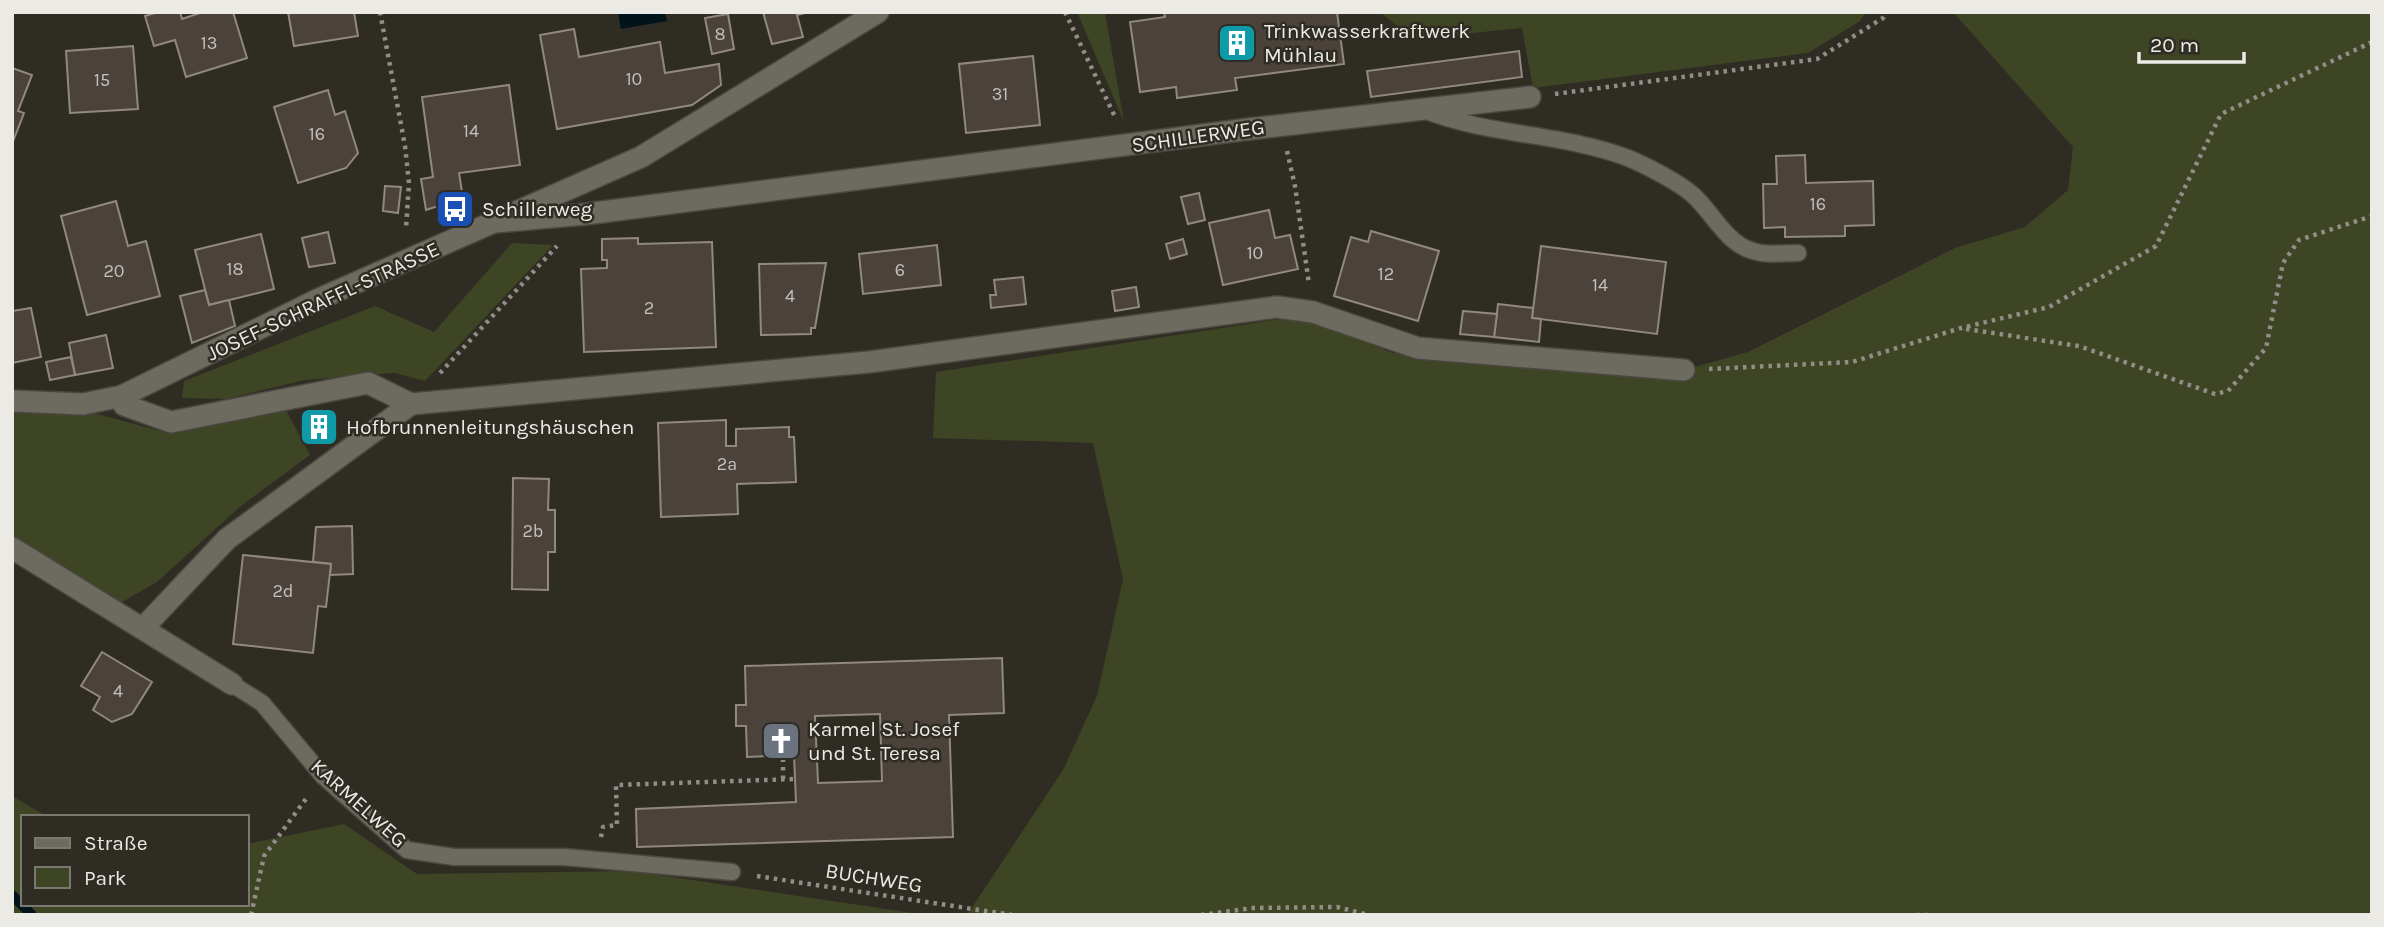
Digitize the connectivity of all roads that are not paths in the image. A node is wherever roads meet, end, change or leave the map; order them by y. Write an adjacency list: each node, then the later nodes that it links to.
1 (878, 12): 4 (street, JOSEF-SCHRAFFL-STRASSE)
2 (1530, 97): 3 (street, SCHILLERWEG)
3 (1424, 110): 4 (street, SCHILLERWEG); 5 (lane)
4 (495, 222): 7 (street, JOSEF-SCHRAFFL-STRASSE)
5 (1798, 253)
6 (1684, 370): 9 (street)
7 (122, 396): 8 (street, JOSEF-SCHRAFFL-STRASSE); 9 (street)
8 (12, 401)
9 (411, 404): 11 (street)
10 (12, 548): 11 (street, KARMELWEG)
11 (144, 628): 12 (street, KARMELWEG)
12 (232, 684): 13 (lane, KARMELWEG)
13 (732, 872)

